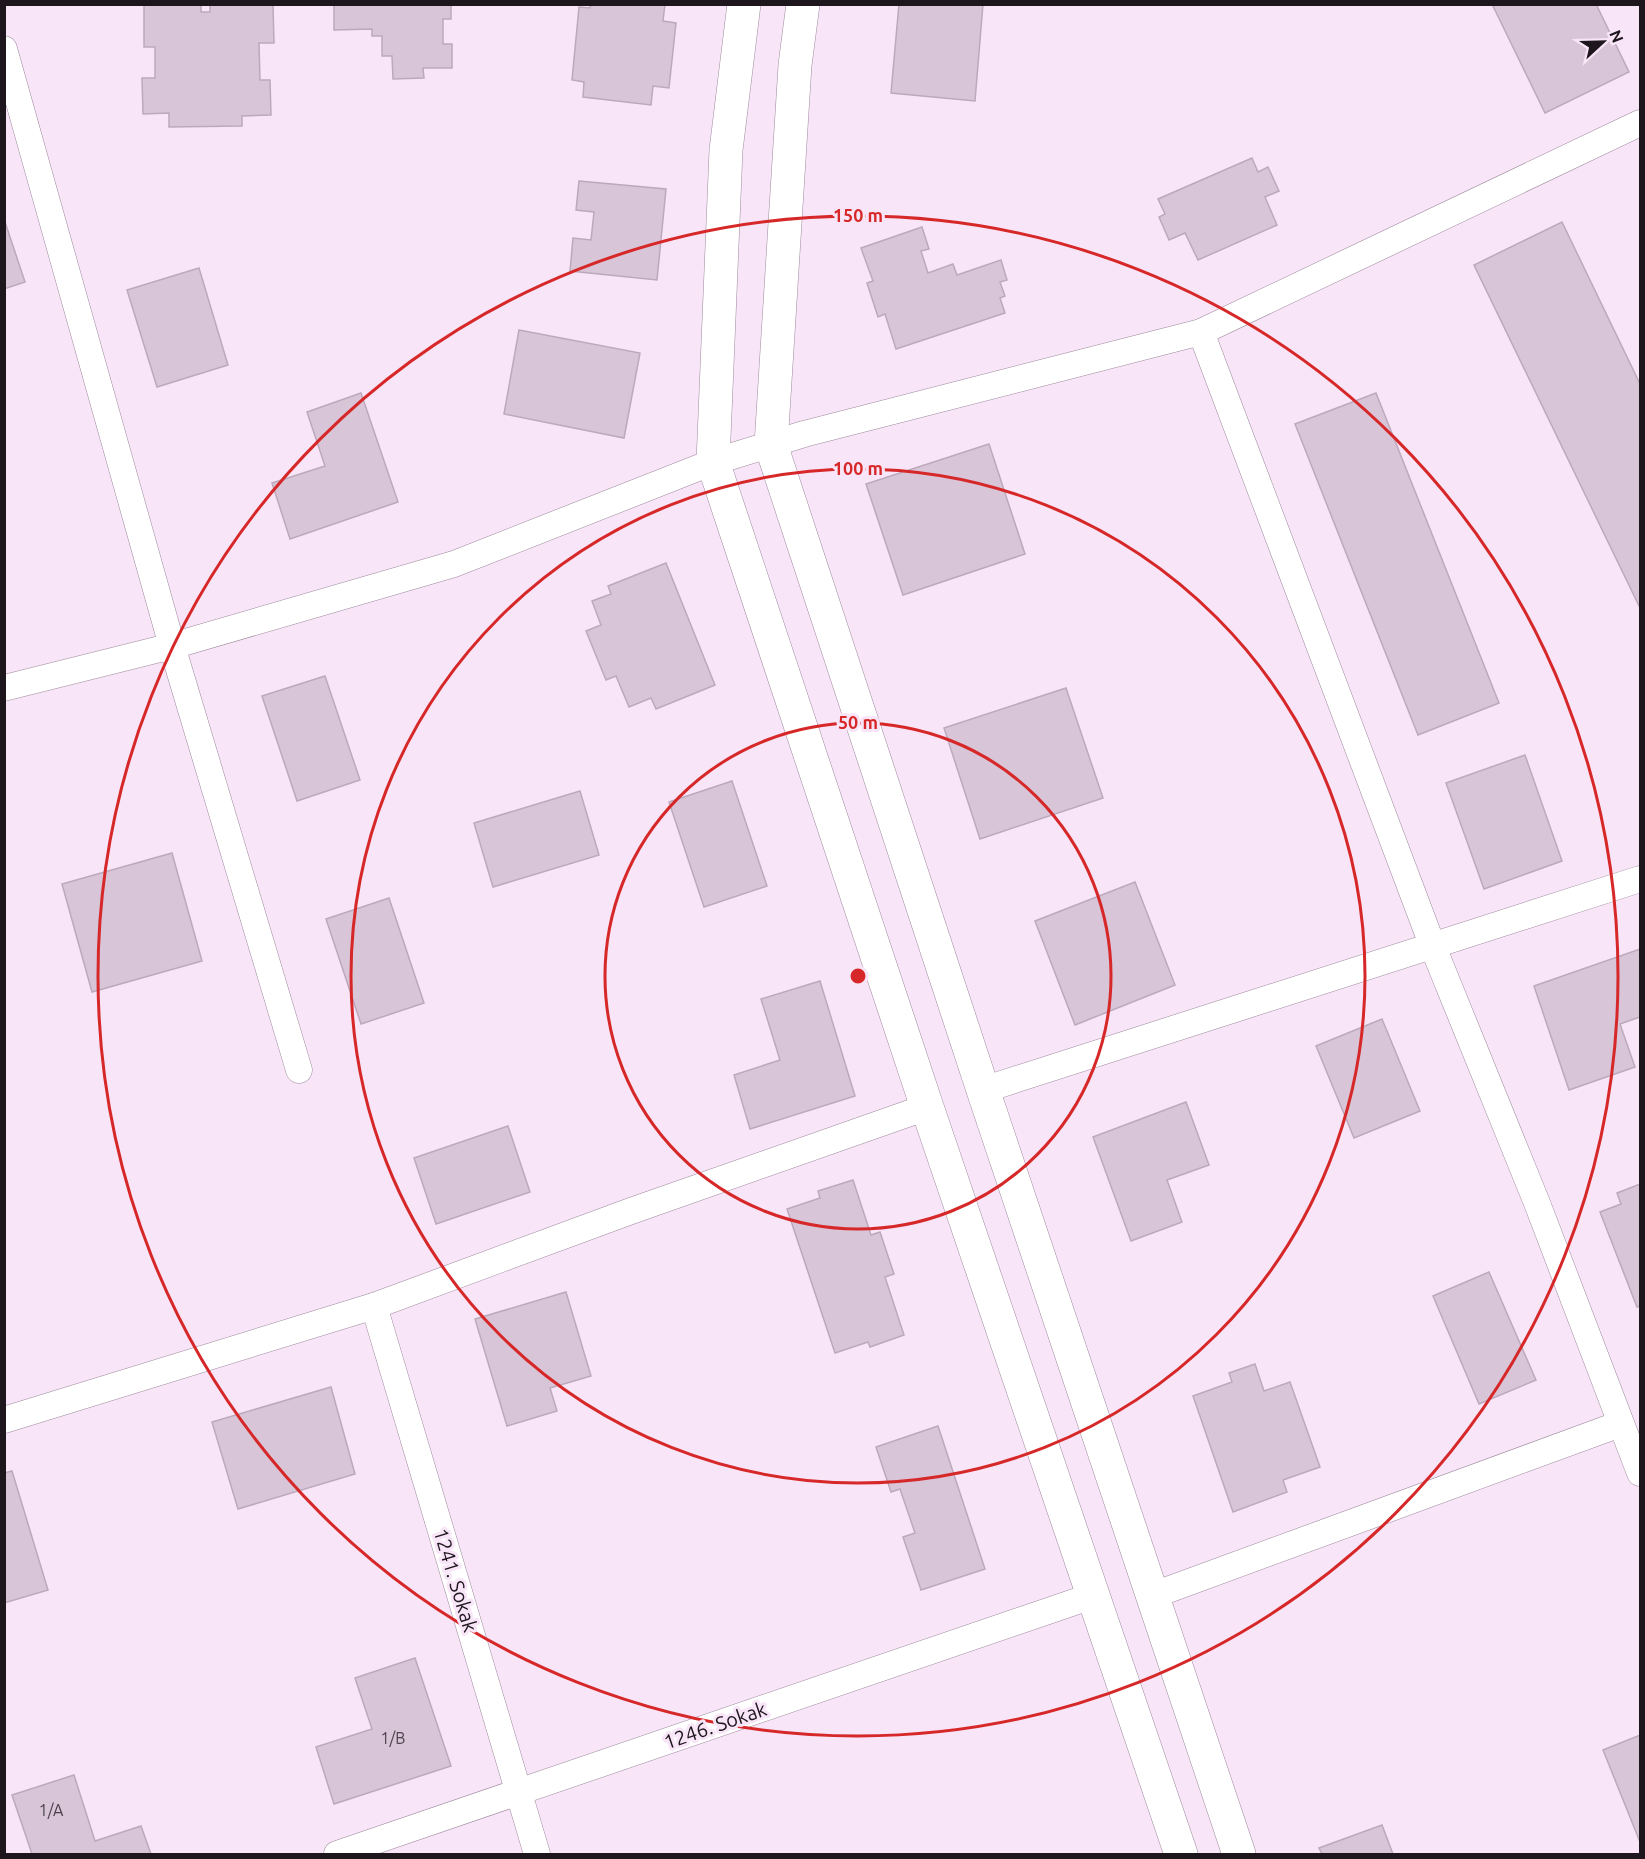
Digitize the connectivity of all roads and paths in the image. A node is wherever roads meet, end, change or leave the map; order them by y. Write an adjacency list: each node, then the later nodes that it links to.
1 (744, 4): 7 (main road)
2 (803, 4): 6 (main road)
3 (4, 49): 8 (street)
4 (1641, 123): 5 (street)
5 (1201, 332): 6 (street); 11 (street)
6 (771, 445): 7 (street); 13 (main road)
7 (713, 462): 8 (street); 14 (main road)
8 (172, 646): 9 (street); 12 (street)
9 (4, 688)
10 (1641, 879): 11 (street)
11 (1433, 947): 13 (street); 17 (street)
12 (299, 1070)
13 (982, 1090): 19 (main road)
14 (927, 1107): 15 (street); 20 (main road)
15 (374, 1306): 16 (street); 21 (street, 1241. Sokak)
16 (4, 1420)
17 (1620, 1424): 18 (street); 19 (street)
18 (1641, 1473)
19 (1154, 1595): 25 (main road)
20 (1092, 1596): 21 (street, 1246. Sokak); 24 (main road)
21 (519, 1791): 22 (street, 1246. Sokak); 23 (street, 1241. Sokak)
22 (337, 1854)
23 (537, 1854)
24 (1181, 1854)
25 (1239, 1854)

